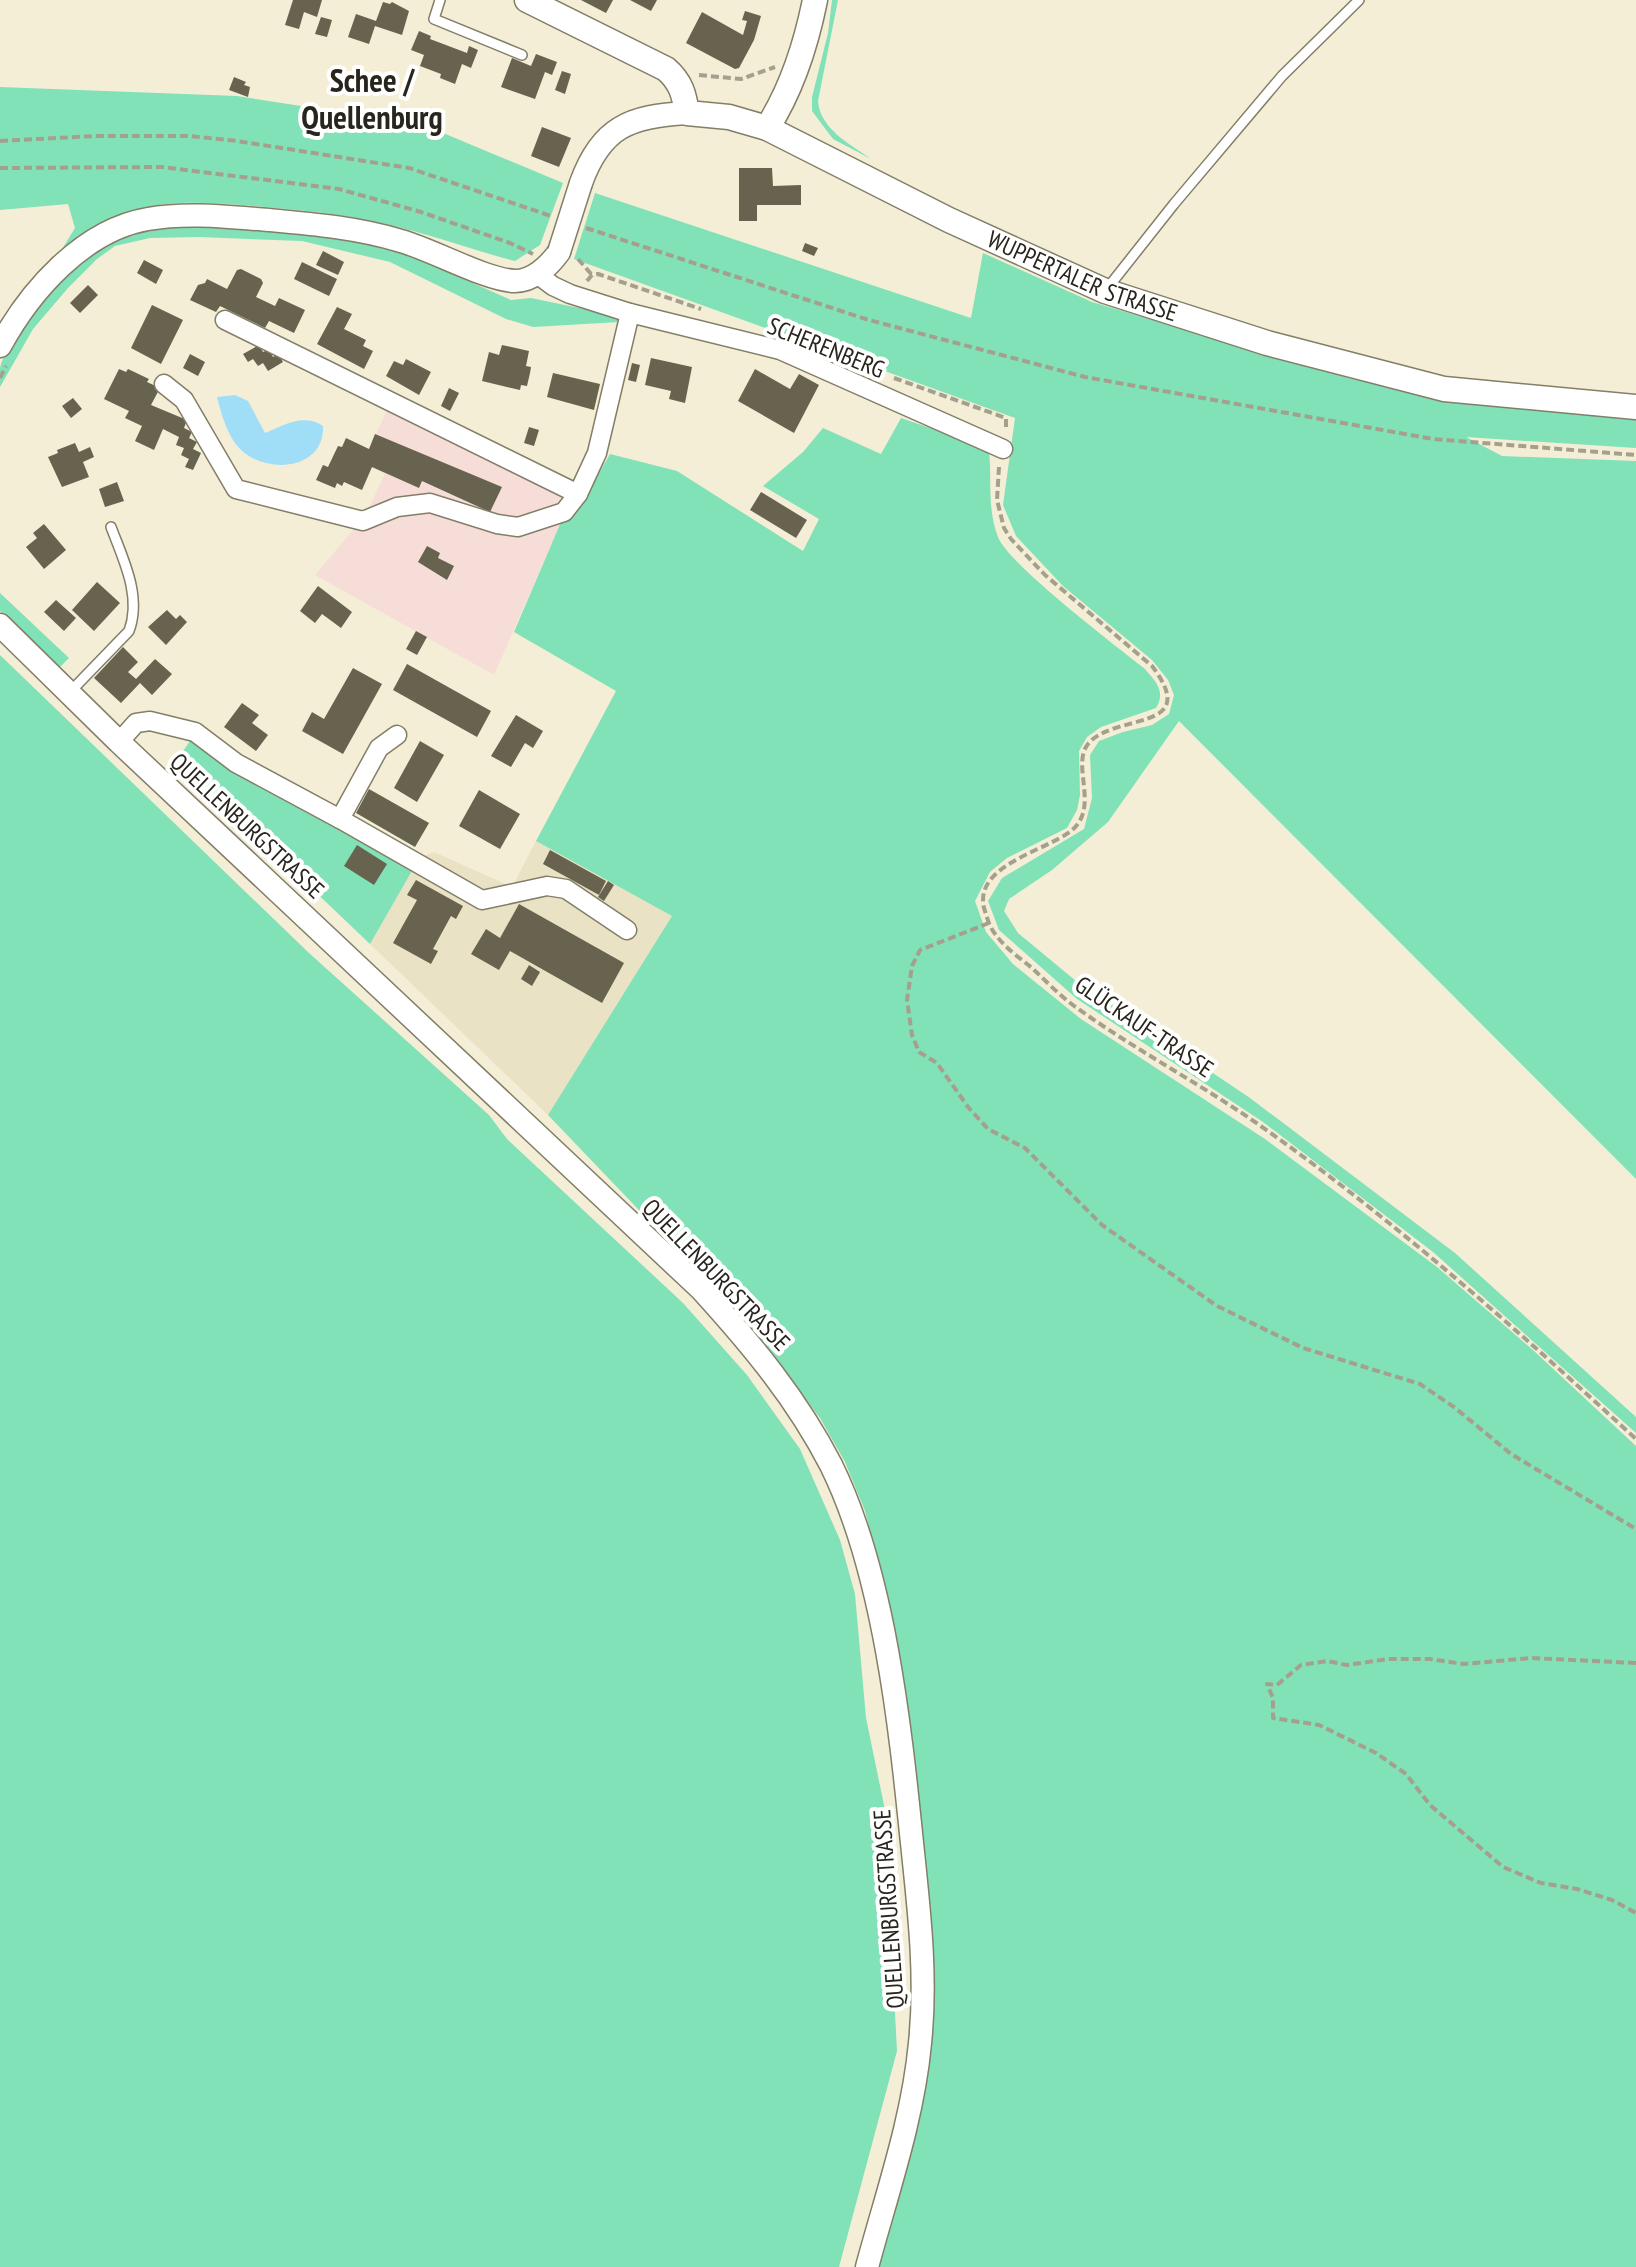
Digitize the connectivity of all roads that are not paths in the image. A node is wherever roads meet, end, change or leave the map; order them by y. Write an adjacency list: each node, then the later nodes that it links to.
1 (440, 0): 5 (lane)
2 (527, 0): 6 (main road)
3 (815, 0): 7 (main road)
4 (1359, 0): 9 (lane)
5 (522, 55)
6 (687, 113): 7 (main road, WUPPERTALER STRASSE); 8 (street, WUPPERTALER STRASSE, bridge)
7 (767, 128): 9 (main road, WUPPERTALER STRASSE)
8 (537, 274): 10 (street, SCHERENBERG); 12 (street)
9 (1105, 291): 14 (main road, WUPPERTALER STRASSE)
10 (630, 313): 15 (street, SCHERENBERG); 16 (street)
11 (225, 320): 16 (street)
12 (6, 352)
13 (164, 384): 16 (street)
14 (1636, 407)
15 (1002, 452)
16 (578, 494)
17 (111, 527): 19 (lane)
18 (0, 625): 19 (street, QUELLENBURGSTRASSE)
19 (69, 693): 21 (street, QUELLENBURGSTRASSE)
20 (397, 735): 22 (street)
21 (119, 742): 22 (street, QUELLENBURGSTRASSE); 24 (street, QUELLENBURGSTRASSE)
22 (340, 819): 23 (street, QUELLENBURGSTRASSE)
23 (627, 930)
24 (867, 2267)

